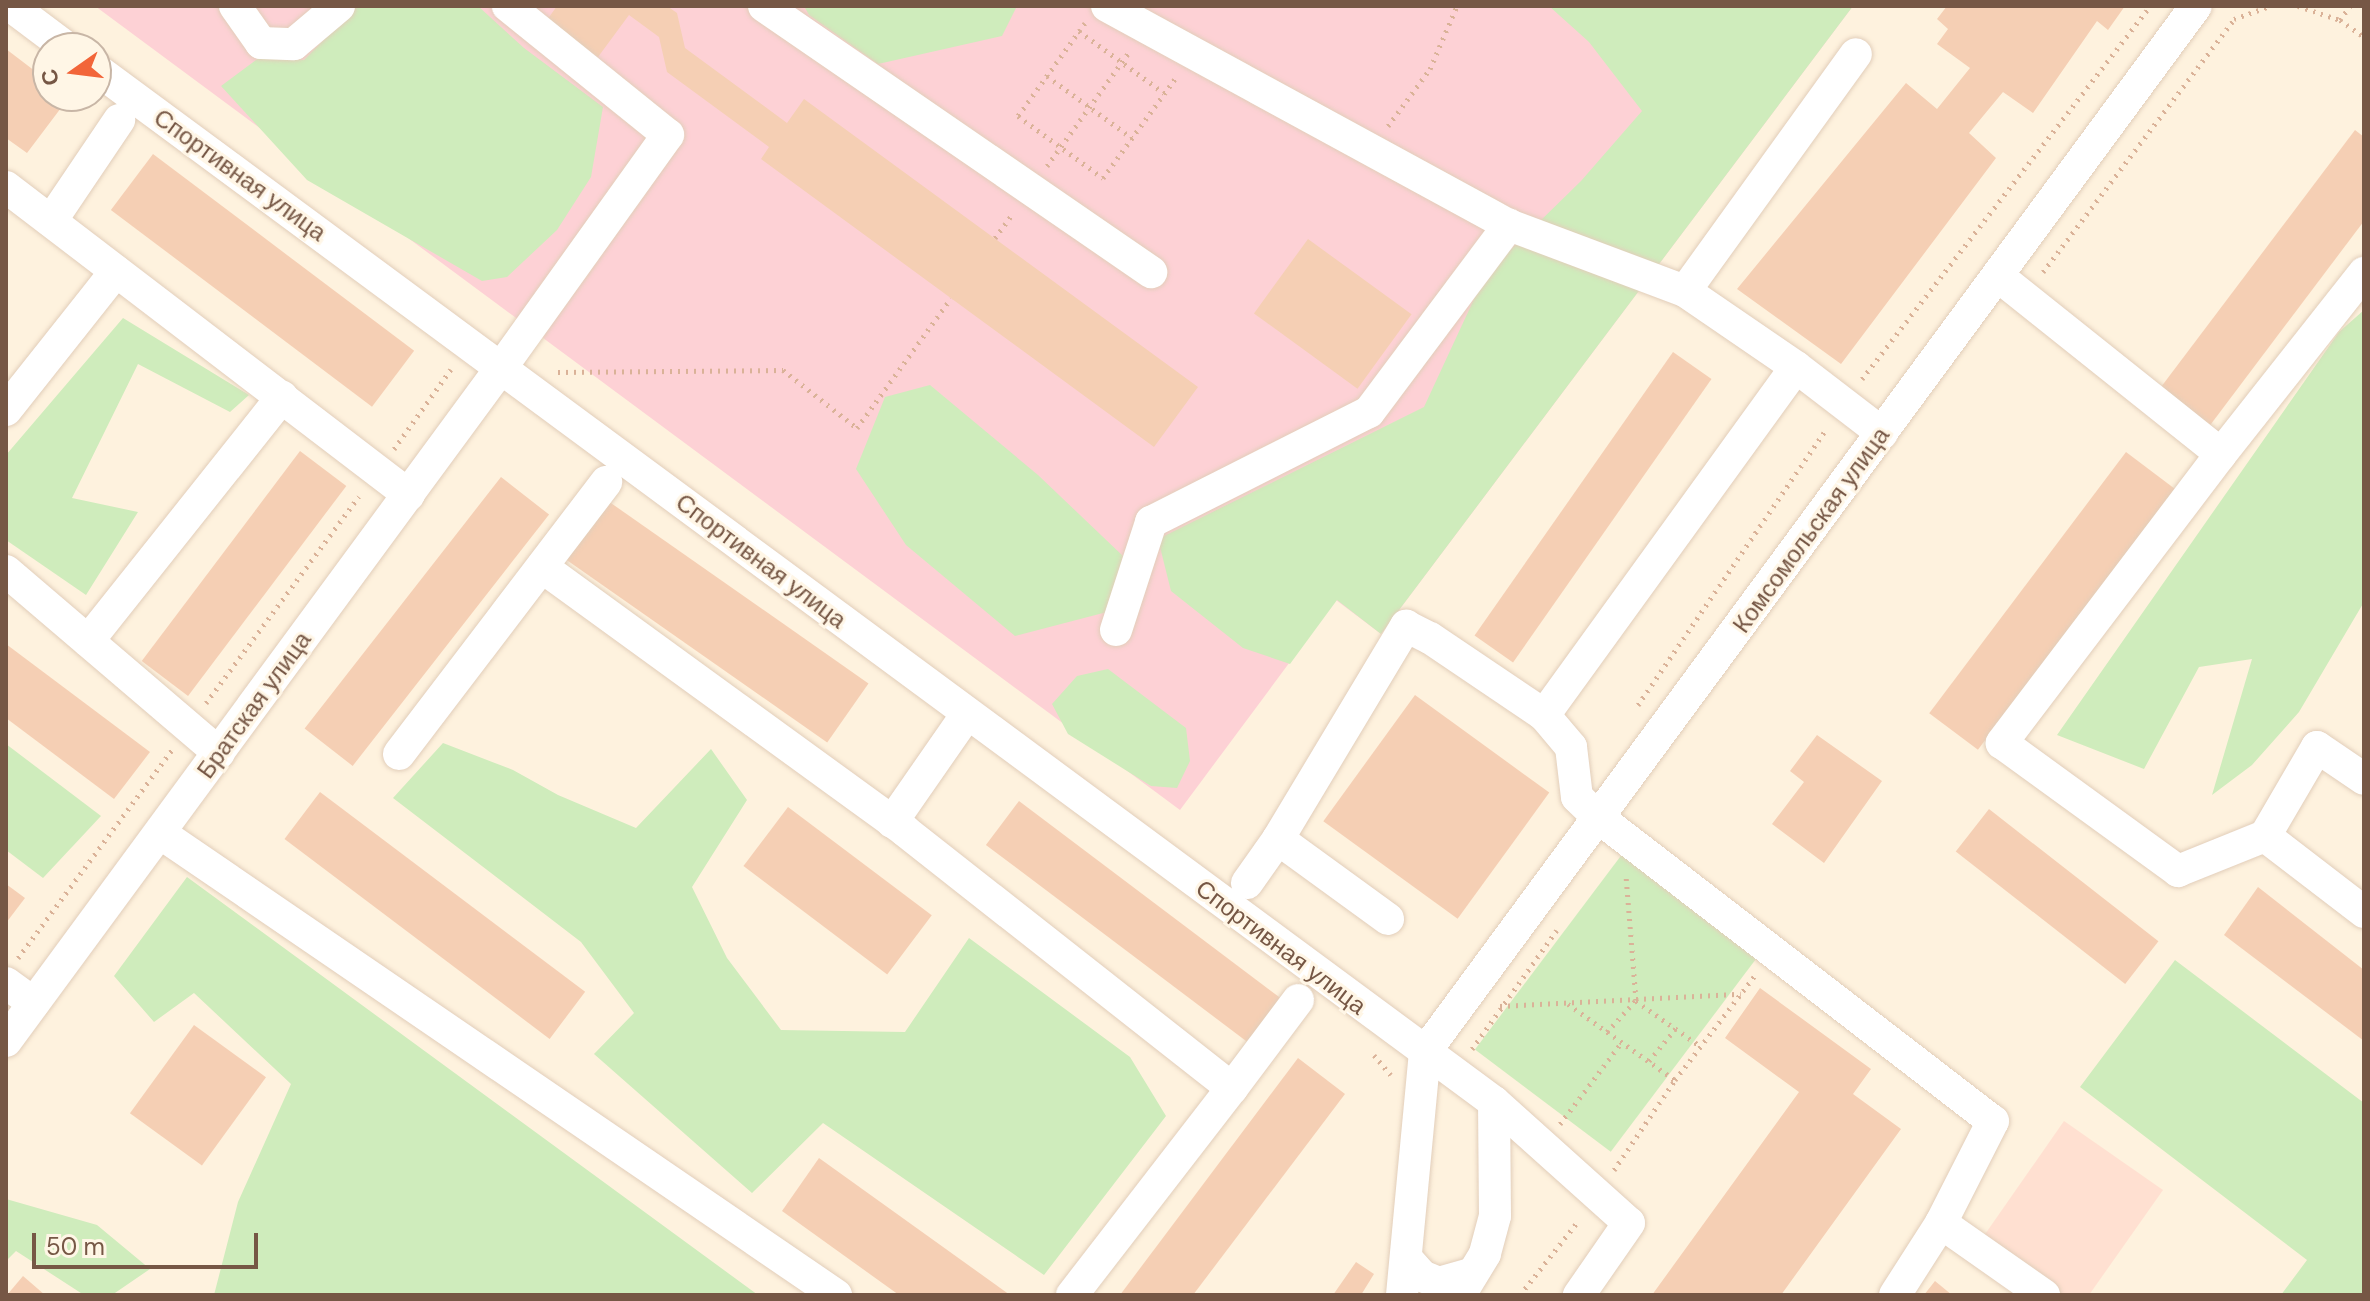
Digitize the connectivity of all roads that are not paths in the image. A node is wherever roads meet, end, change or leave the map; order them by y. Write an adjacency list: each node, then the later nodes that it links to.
1 (11, 6): 8 (street)
2 (235, 6): 3 (street)
3 (339, 6)
4 (508, 6): 21 (street, Братская улица)
5 (764, 6): 16 (street)
6 (2196, 6): 18 (street, Комсомольская улица)
7 (1098, 12): 14 (street)
8 (46, 32)
9 (1856, 54): 19 (street)
10 (112, 81): 21 (street, Спортивная улица)
11 (119, 120): 13 (street)
12 (10, 200): 13 (street)
13 (51, 221): 15 (street)
14 (1509, 225): 19 (street); 30 (street)
15 (116, 271): 22 (street); 23 (street)
16 (1151, 272)
17 (2364, 273): 25 (street)
18 (1998, 276): 24 (street, Комсомольская улица); 25 (street)
19 (1685, 291): 20 (street)
20 (1796, 367): 24 (street); 33 (street)
21 (501, 368): 27 (street, Братская улица); 32 (street, Спортивная улица)
22 (282, 397): 27 (street); 31 (street)
23 (6, 410)
24 (1882, 433): 38 (street, Комсомольская улица)
25 (2221, 454): 40 (street)
26 (606, 482): 28 (street)
27 (409, 495): 34 (street, Братская улица)
28 (542, 567): 35 (street); 37 (street)
29 (6, 571): 31 (street)
30 (1116, 630)
31 (88, 641): 34 (street)
32 (967, 714): 37 (street); 49 (street, Спортивная улица)
33 (1544, 715): 38 (street); 41 (street)
34 (219, 753): 39 (street, Братская улица)
35 (399, 754)
36 (2364, 779): 40 (street)
37 (892, 822): 50 (street)
38 (1611, 828): 49 (street, Комсомольская улица); 52 (street)
39 (160, 833): 47 (street, Братская улица); 55 (street)
40 (2265, 836): 43 (street)
41 (1278, 839): 42 (street); 44 (street)
42 (1247, 883)
43 (2364, 912)
44 (1388, 919)
45 (11, 972): 47 (street)
46 (1298, 1000): 50 (street)
47 (34, 1003): 48 (street, Братская улица)
48 (6, 1041)
49 (1425, 1052): 51 (street); 53 (street)
50 (1232, 1088): 56 (street)
51 (1494, 1102): 54 (street); 58 (street)
52 (1941, 1223): 59 (street); 60 (street)
53 (1406, 1258): 54 (street); 57 (street)
54 (1467, 1284)
55 (836, 1295)
56 (1072, 1295)
57 (1402, 1295)
58 (1579, 1295)
59 (1895, 1295)
60 (2044, 1295)

